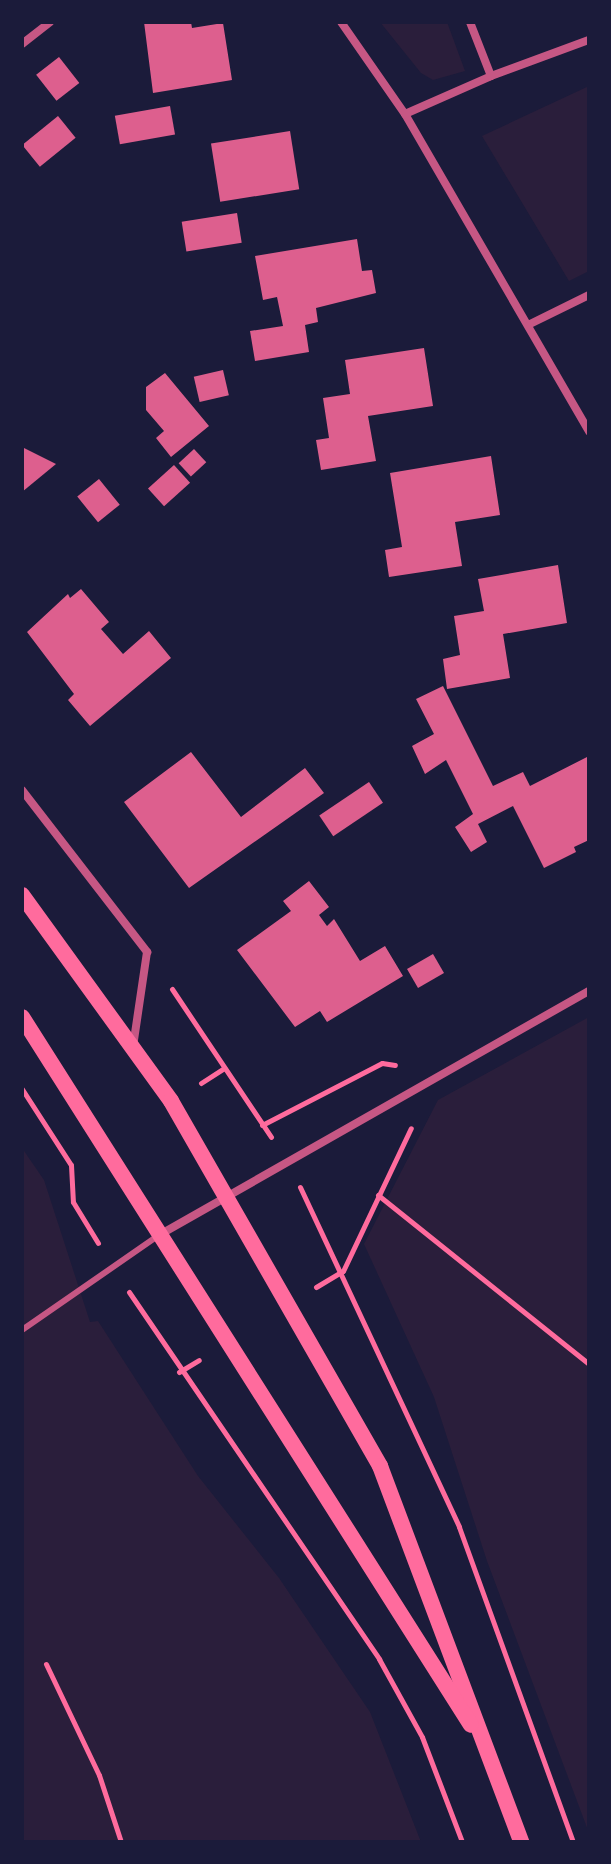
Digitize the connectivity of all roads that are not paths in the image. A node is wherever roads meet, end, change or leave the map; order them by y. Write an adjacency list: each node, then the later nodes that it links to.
1 (50, 22): 5 (street)
2 (341, 22): 7 (street)
3 (470, 22): 6 (street)
4 (589, 40): 6 (street)
5 (22, 44)
6 (491, 76): 7 (street)
7 (405, 114): 9 (street)
8 (589, 295): 9 (street)
9 (530, 324): 10 (street)
10 (589, 431)
11 (22, 790): 15 (street)
12 (22, 895): 15 (main road)
13 (589, 991): 16 (street)
14 (22, 1017): 17 (main road)
15 (133, 1047): 16 (main road)
16 (228, 1198): 17 (street); 19 (main road)
17 (161, 1234): 18 (lane); 19 (main road)
18 (22, 1330)
19 (489, 1752): 20 (main road)
20 (521, 1842)

